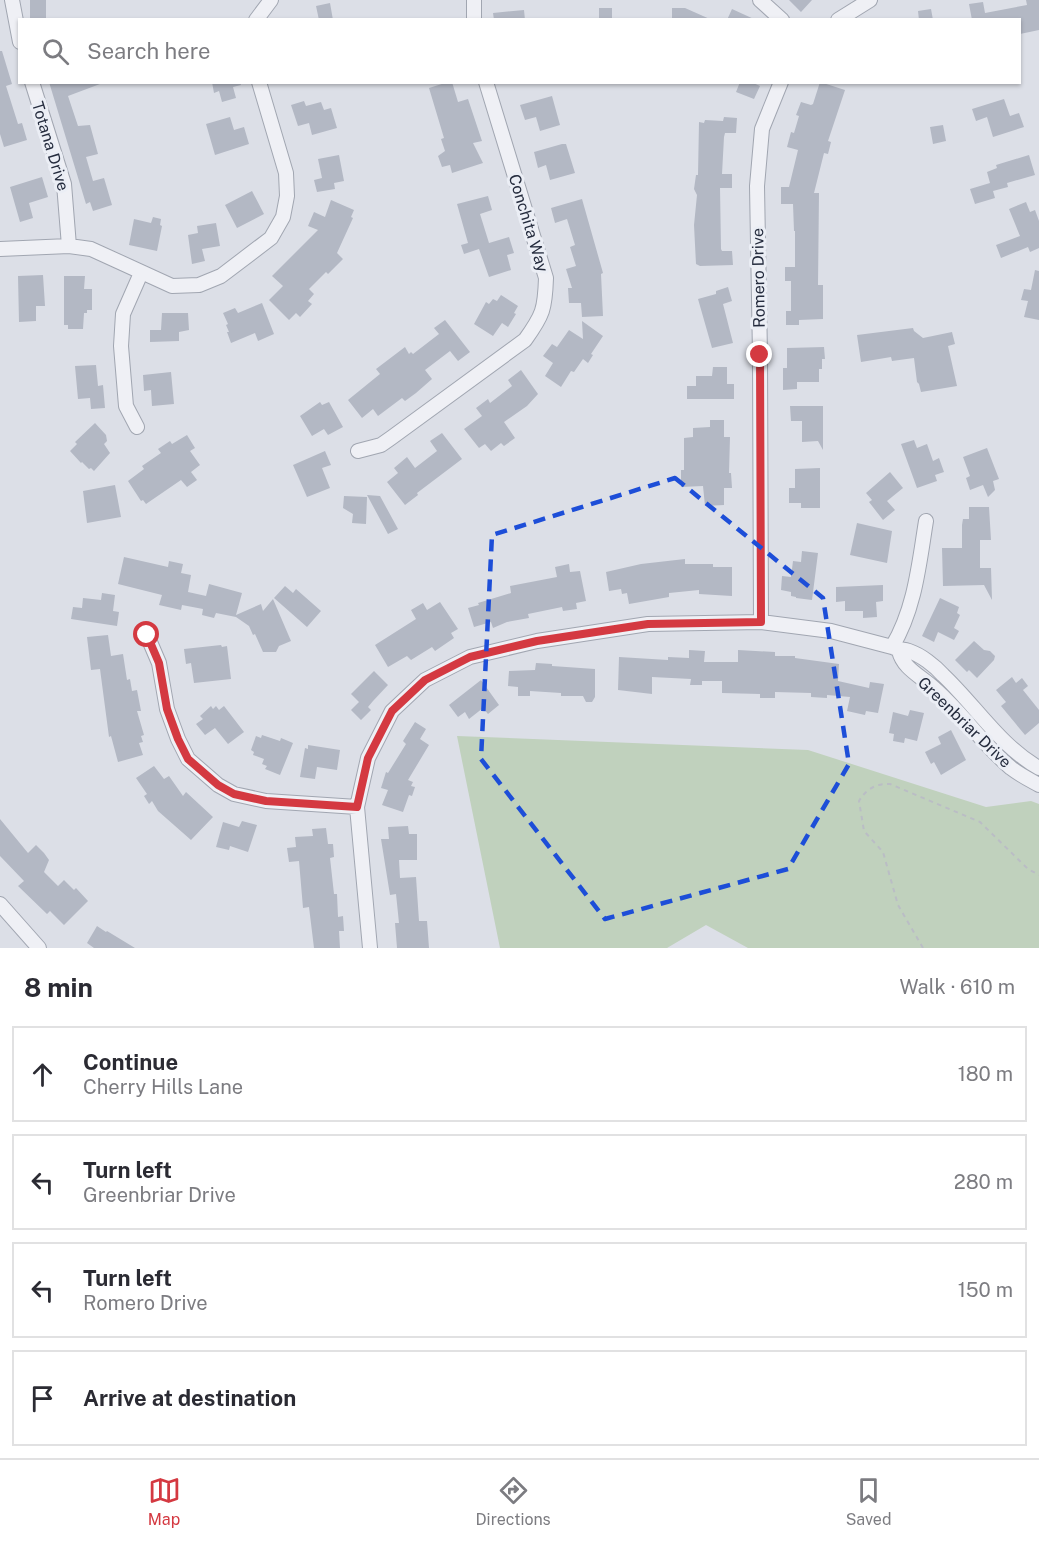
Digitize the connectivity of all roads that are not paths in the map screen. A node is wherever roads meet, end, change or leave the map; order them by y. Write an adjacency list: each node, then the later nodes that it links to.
1 (12, 0): 10 (street)
2 (271, 0): 6 (street)
3 (474, 0): 7 (street)
4 (760, 0): 8 (street)
5 (870, 0): 9 (street)
6 (258, 18)
7 (474, 18)
8 (780, 18)
9 (841, 18)
10 (18, 32)
11 (33, 84): 15 (street, Totana Drive)
12 (260, 84): 17 (street)
13 (487, 84): 19 (street, Conchita Way)
14 (780, 84): 21 (street, Romero Drive)
15 (69, 246): 16 (street); 17 (street)
16 (0, 249)
17 (141, 273): 18 (street)
18 (137, 427)
19 (358, 451)
20 (926, 521): 23 (street)
21 (761, 622): 23 (street, Greenbriar Drive); 26 (street, Greenbriar Drive)
22 (147, 635): 26 (street)
23 (896, 649): 24 (street, Greenbriar Drive); 25 (street, Greenbriar Drive)
24 (1039, 768)
25 (1039, 785)
26 (357, 807): 29 (street, Greenbriar Drive)
27 (0, 904): 28 (street)
28 (39, 948)
29 (370, 948)

